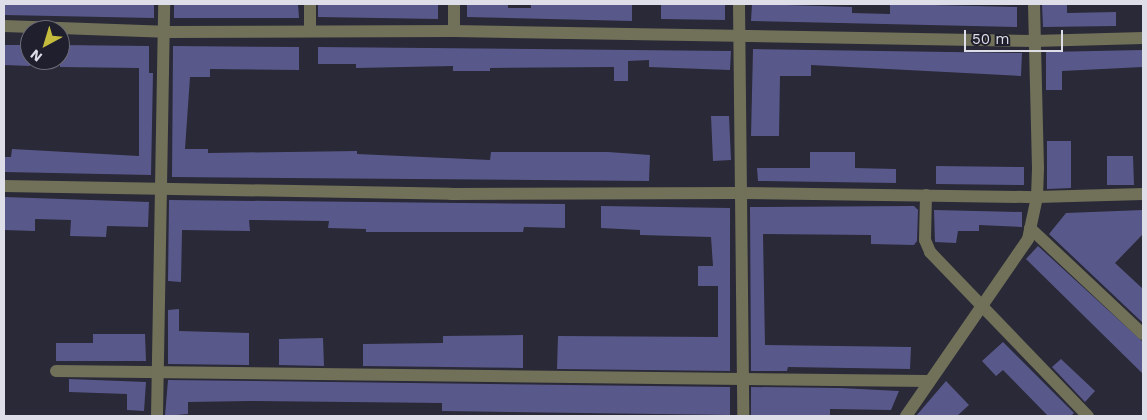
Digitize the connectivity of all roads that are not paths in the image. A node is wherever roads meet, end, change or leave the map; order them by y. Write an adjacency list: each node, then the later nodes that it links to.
1 (164, 4): 8 (street)
2 (310, 4): 7 (street)
3 (454, 4): 9 (street)
4 (739, 4): 10 (street)
5 (1034, 4): 12 (street)
6 (4, 26): 8 (street)
7 (310, 31): 8 (street); 9 (street)
8 (164, 32): 14 (street)
9 (454, 32): 10 (street)
10 (739, 37): 12 (street); 15 (street)
11 (1143, 38): 12 (street)
12 (1034, 41): 18 (street)
13 (4, 186): 14 (street)
14 (161, 189): 15 (street); 23 (street)
15 (739, 193): 17 (street); 24 (street)
16 (1143, 194): 18 (street)
17 (926, 195): 18 (street); 20 (street)
18 (1037, 197): 19 (street)
19 (1030, 228): 20 (street); 21 (street)
20 (982, 306): 25 (street); 29 (street)
21 (1143, 334)
22 (56, 371): 23 (street)
23 (159, 373): 24 (street); 26 (street)
24 (743, 378): 25 (street); 27 (street)
25 (928, 382): 28 (street)
26 (157, 416)
27 (743, 416)
28 (906, 416)
29 (1088, 416)

